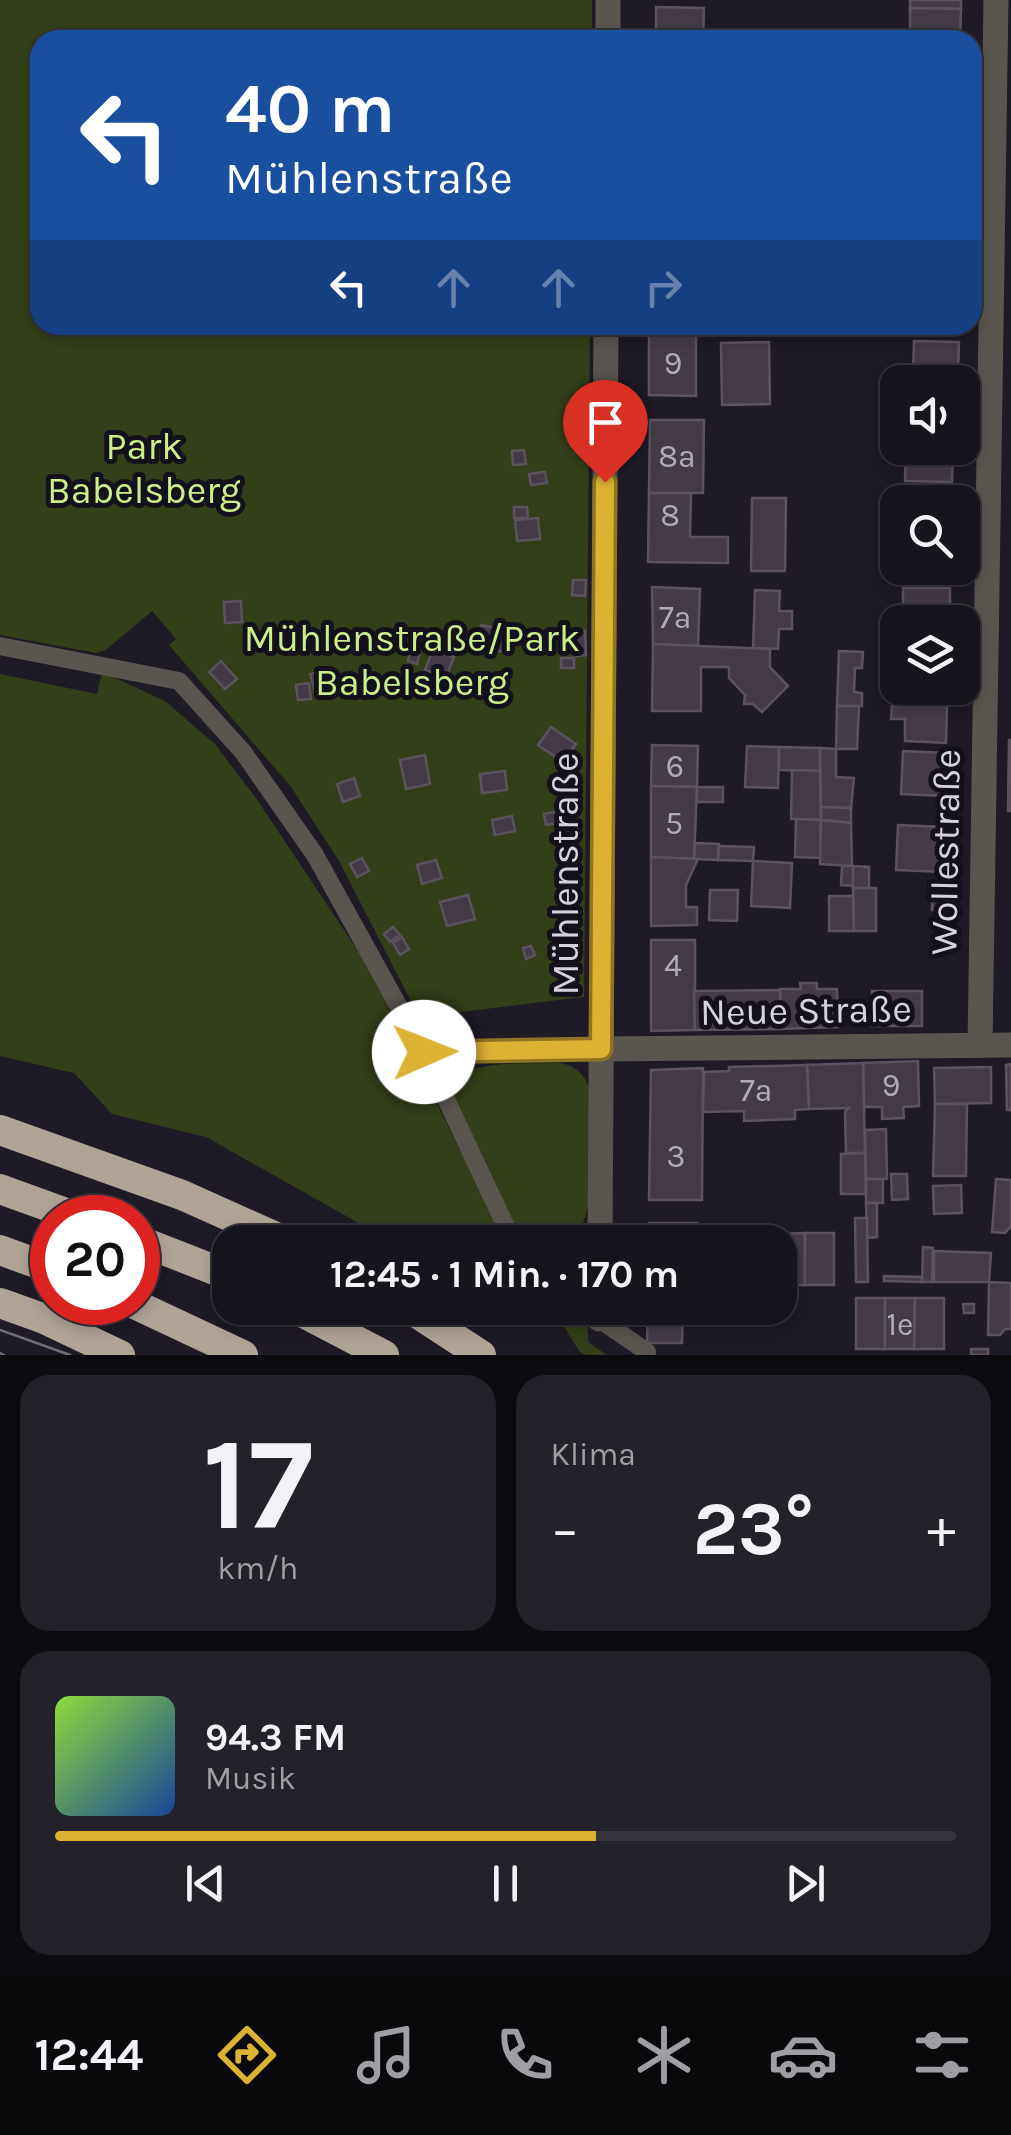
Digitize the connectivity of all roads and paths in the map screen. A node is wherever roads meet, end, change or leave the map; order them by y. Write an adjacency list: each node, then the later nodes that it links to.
1 (608, 0): 3 (street)
2 (996, 0): 6 (street, Wollestraße)
3 (608, 30)
4 (606, 335): 8 (street, Mühlenstraße)
5 (0, 646): 9 (lane)
6 (980, 1045): 7 (street, Neue Straße); 8 (street, Neue Straße)
7 (1011, 1045)
8 (601, 1049): 9 (lane); 15 (street, Mühlenstraße)
9 (424, 1052): 14 (lane)
10 (0, 1130): 13 (highway)
11 (0, 1189): 12 (highway)
12 (30, 1200)
13 (248, 1225)
14 (505, 1225)
15 (600, 1225)
16 (160, 1249): 19 (highway)
17 (0, 1250): 18 (highway)
18 (30, 1261)
19 (212, 1269)
20 (0, 1303): 26 (highway)
21 (160, 1316): 27 (highway)
22 (327, 1325): 28 (highway)
23 (435, 1325): 29 (highway)
24 (614, 1325): 25 (lane)
25 (648, 1352)
26 (120, 1355)
27 (243, 1355)
28 (384, 1355)
29 (481, 1355)

